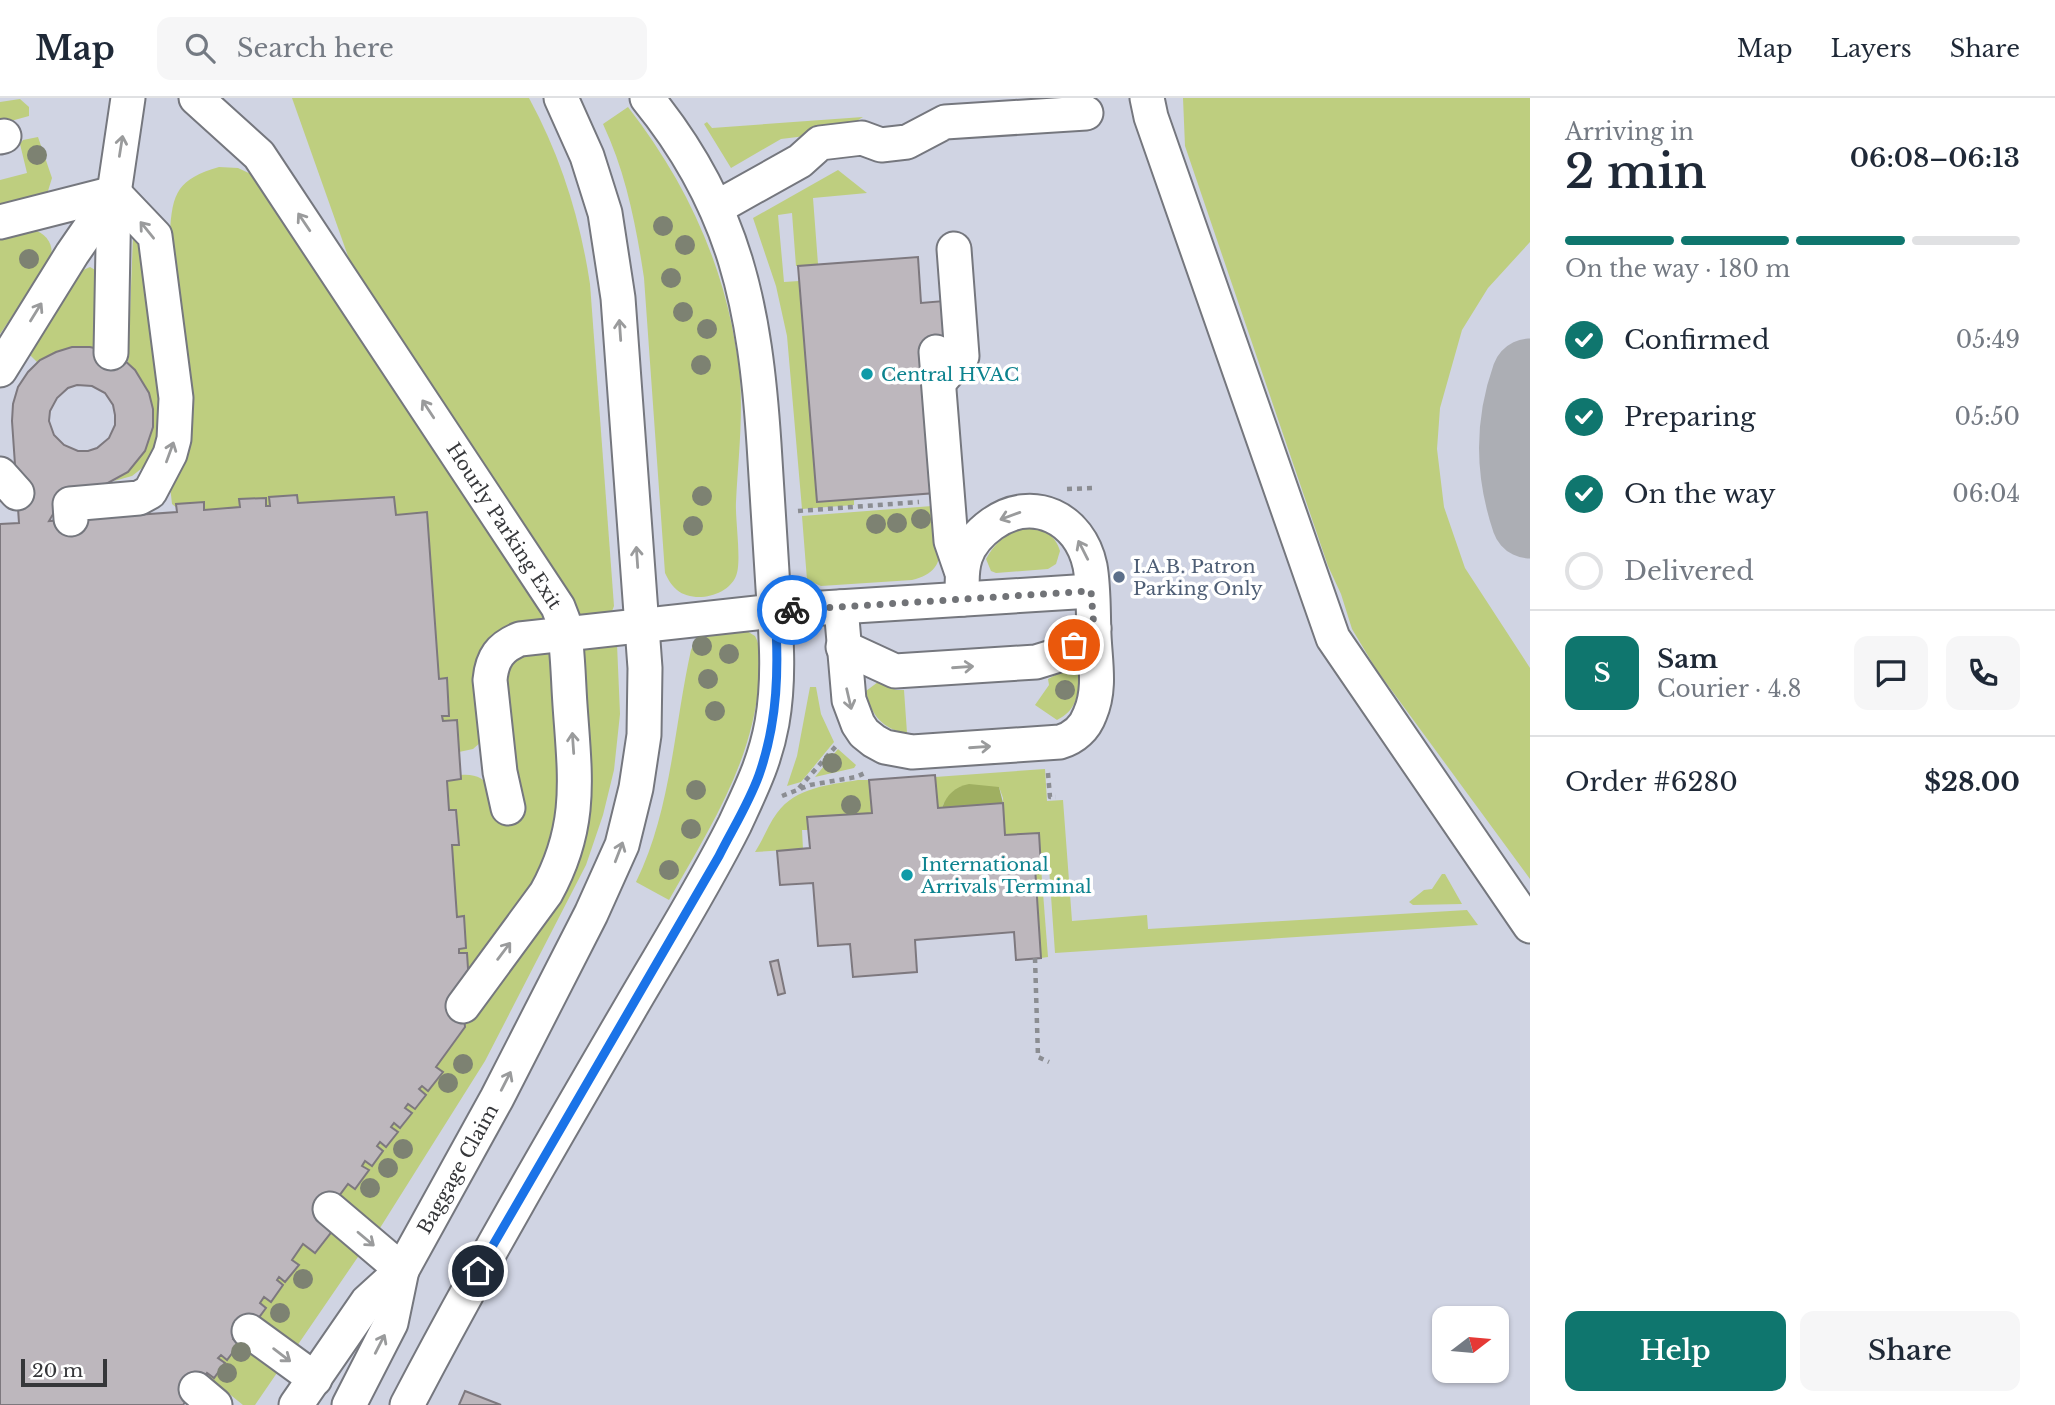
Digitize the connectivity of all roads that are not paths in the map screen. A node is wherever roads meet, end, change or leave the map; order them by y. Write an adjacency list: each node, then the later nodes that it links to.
1 (128, 98): 7 (street, one-way to 1)
2 (195, 98): 20 (street, Hourly Parking Exit, one-way to 2)
3 (561, 98): 18 (street, Baggage Claim, one-way to 3)
4 (647, 98): 8 (street)
5 (1147, 98): 23 (street)
6 (1086, 113): 8 (street)
7 (114, 193): 9 (street); 11 (street); 12 (street, one-way to 7); 13 (street, one-way to 7)
8 (716, 208): 17 (street)
9 (0, 222)
10 (954, 249): 14 (street)
11 (111, 353)
12 (0, 370)
13 (71, 519)
14 (962, 585): 15 (street); 15 (street, one-way to 14); 16 (street)
15 (1091, 591): 19 (street)
16 (841, 607): 17 (street); 21 (street)
17 (775, 611): 18 (street); 30 (street)
18 (642, 625): 20 (street); 26 (street, Baggage Claim, one-way to 18)
19 (1094, 628): 21 (street, one-way to 19); 21 (street, one-way to 19)
20 (565, 633): 22 (street); 24 (street, Hourly Parking Exit, one-way to 20)
21 (843, 647)
22 (508, 808)
23 (1530, 926)
24 (463, 1006)
25 (330, 1209): 26 (street, one-way to 26)
26 (402, 1270): 28 (street, Baggage Claim); 29 (street, one-way to 26)
27 (250, 1331): 28 (street, one-way to 28)
28 (305, 1392)
29 (349, 1405)
30 (407, 1405)

